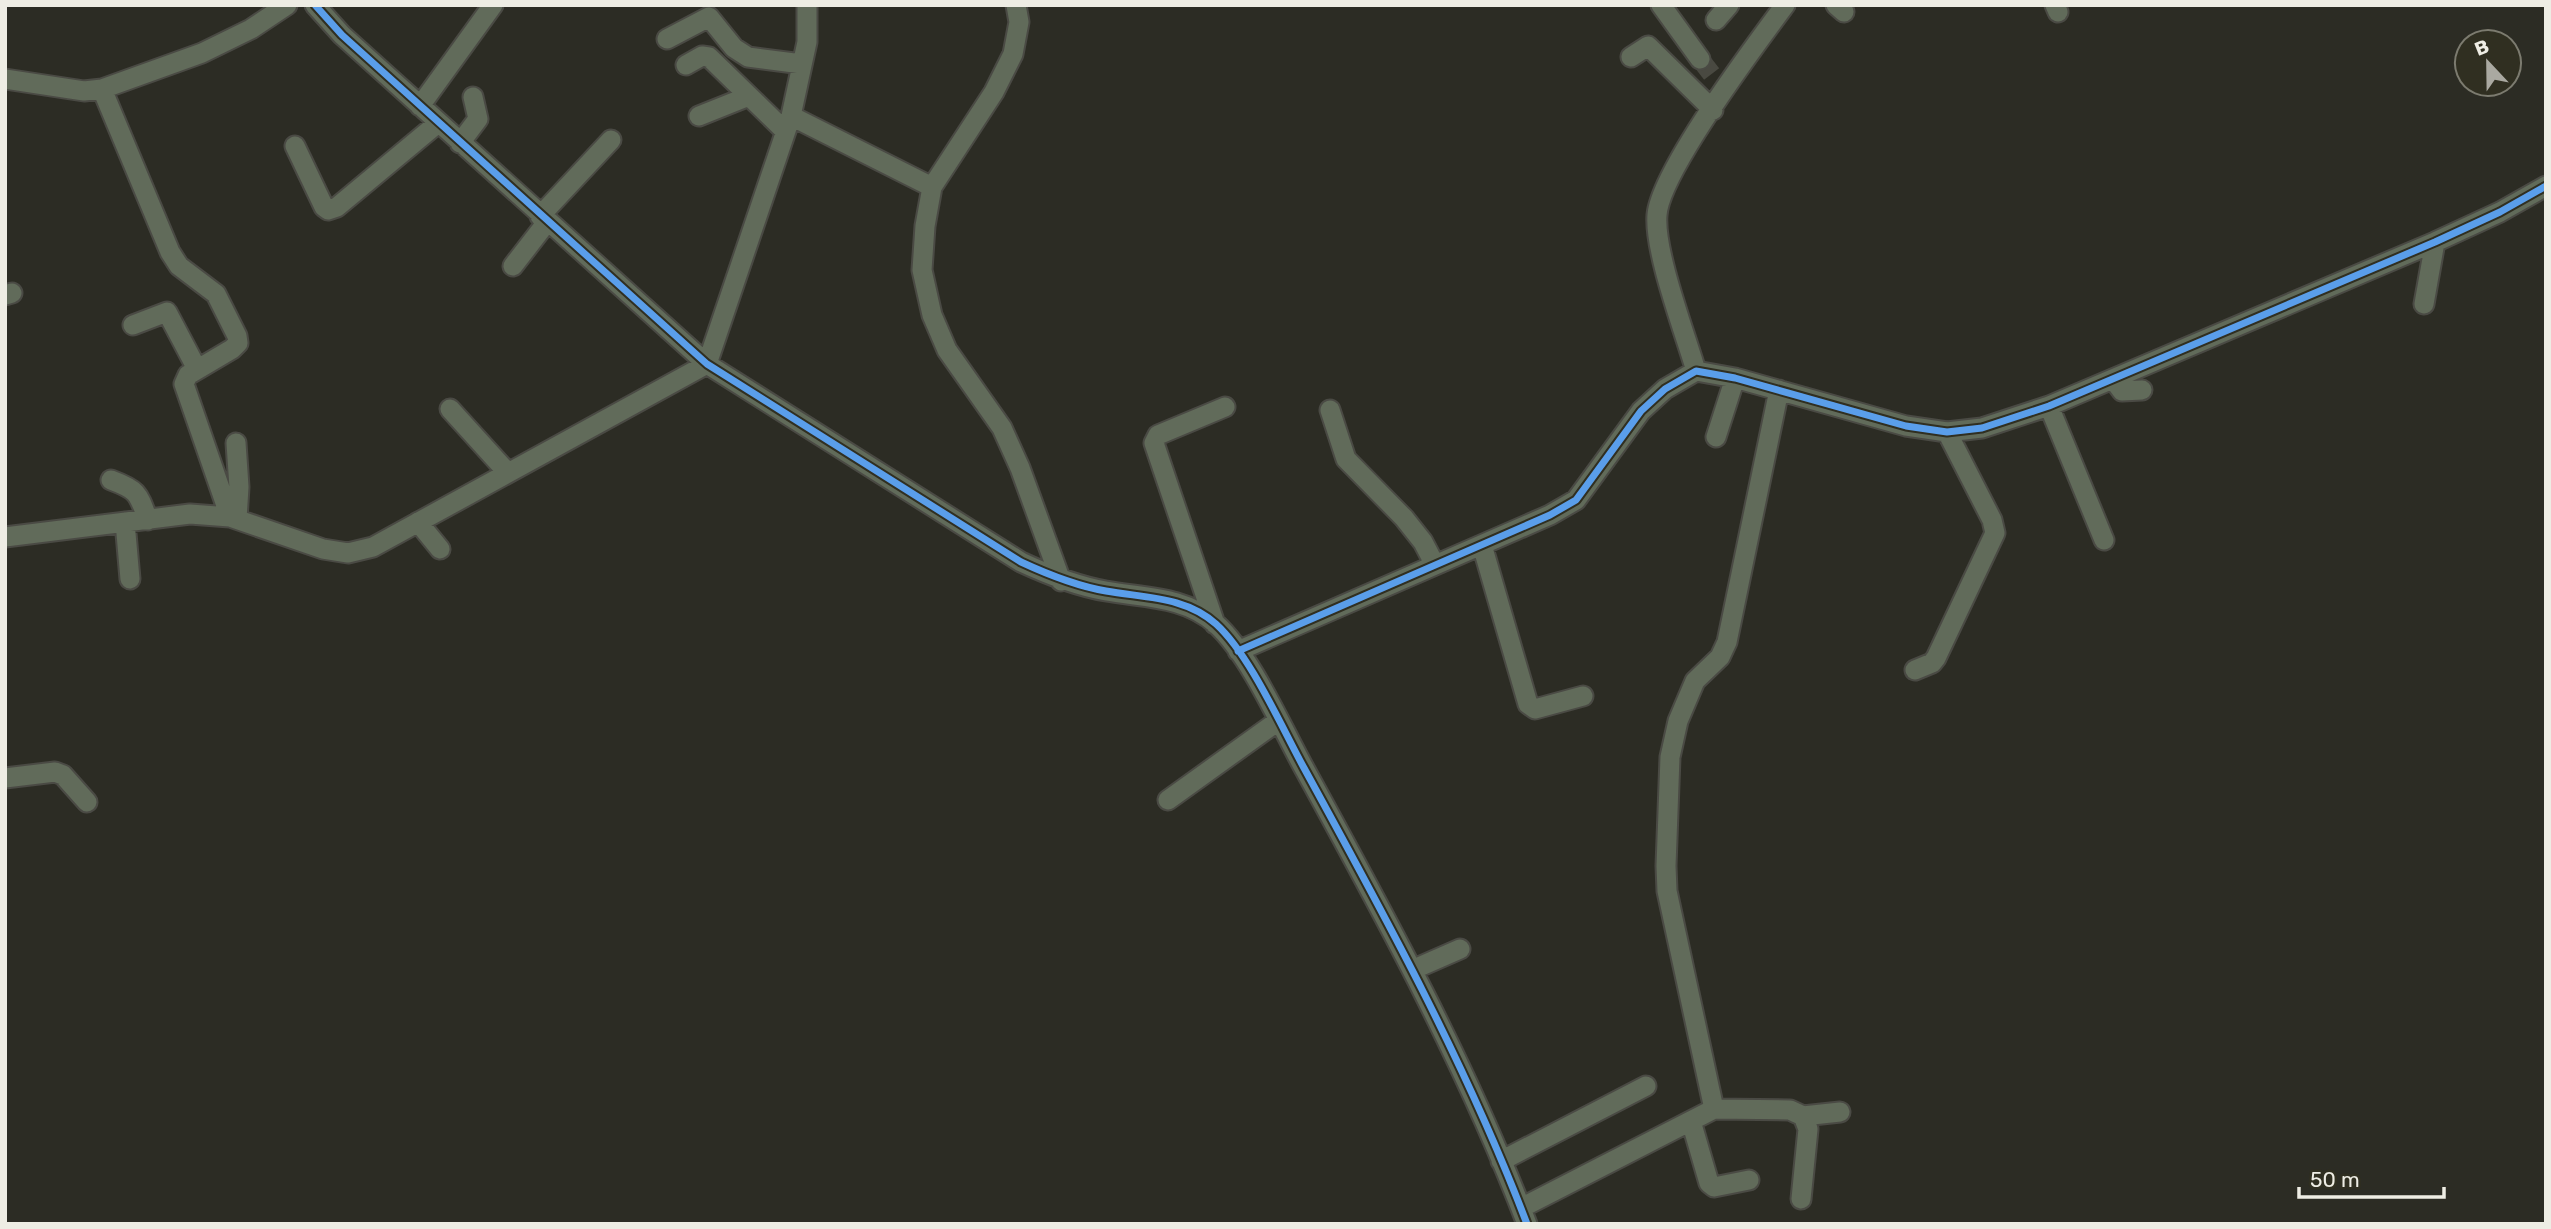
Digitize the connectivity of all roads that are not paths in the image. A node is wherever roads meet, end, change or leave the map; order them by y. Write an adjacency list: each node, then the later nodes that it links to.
1 (287, 5): 14 (street)
2 (315, 5): 17 (street)
3 (493, 5): 17 (street)
4 (807, 5): 11 (street)
5 (1016, 5): 26 (street)
6 (1661, 5): 10 (street)
7 (1775, 8): 18 (street)
8 (667, 39): 11 (street)
9 (1631, 57): 18 (street)
10 (1700, 59)
11 (802, 64): 21 (street)
12 (686, 65): 16 (street)
13 (5, 79): 14 (street)
14 (102, 89): 33 (street)
15 (473, 96): 23 (street)
16 (749, 96): 19 (street); 21 (street)
17 (420, 106): 20 (street)
18 (1713, 110): 34 (street)
19 (699, 116)
20 (438, 122): 23 (street); 24 (street)
21 (788, 123): 26 (street); 32 (street)
22 (611, 140): 27 (street)
23 (460, 143): 27 (street)
24 (295, 146)
25 (2546, 186): 28 (street)
26 (932, 187): 58 (street)
27 (543, 219): 29 (street); 32 (street)
28 (2435, 242): 30 (street); 36 (street)
29 (513, 266)
30 (2424, 304)
31 (133, 325): 33 (street)
32 (707, 364): 46 (street); 58 (street)
33 (197, 369): 48 (street)
34 (1696, 371): 35 (street); 54 (street)
35 (1735, 378): 37 (street); 44 (street)
36 (2113, 379): 38 (street); 39 (street)
37 (1779, 390): 43 (street); 70 (street)
38 (2142, 390)
39 (2049, 406): 43 (street); 53 (street)
40 (1225, 407): 59 (street)
41 (450, 409): 46 (street)
42 (1330, 410): 56 (street)
43 (1947, 432): 61 (street)
44 (1716, 437)
45 (236, 443): 48 (street)
46 (508, 473): 51 (street)
47 (111, 480): 49 (street)
48 (234, 518): 49 (street); 51 (street)
49 (148, 520): 50 (street)
50 (125, 522): 52 (street); 57 (street)
51 (418, 522): 55 (street)
52 (5, 537)
53 (2104, 540)
54 (1482, 545): 56 (street); 62 (street)
55 (440, 549)
56 (1434, 565): 60 (street)
57 (130, 579)
58 (1061, 581): 59 (street)
59 (1215, 624): 60 (street)
60 (1238, 651): 63 (street)
61 (1915, 670)
62 (1583, 696)
63 (1278, 720): 65 (street); 68 (street)
64 (5, 778): 66 (street)
65 (1168, 800)
66 (87, 802)
67 (1460, 949): 68 (street)
68 (1412, 970): 74 (street)
69 (1646, 1086): 74 (street)
70 (1714, 1109): 72 (street); 73 (street)
71 (1840, 1112): 72 (street)
72 (1803, 1116): 76 (street)
73 (1691, 1121): 75 (street); 77 (street)
74 (1501, 1161): 77 (street)
75 (1749, 1180)
76 (1801, 1199)
77 (1524, 1216)

